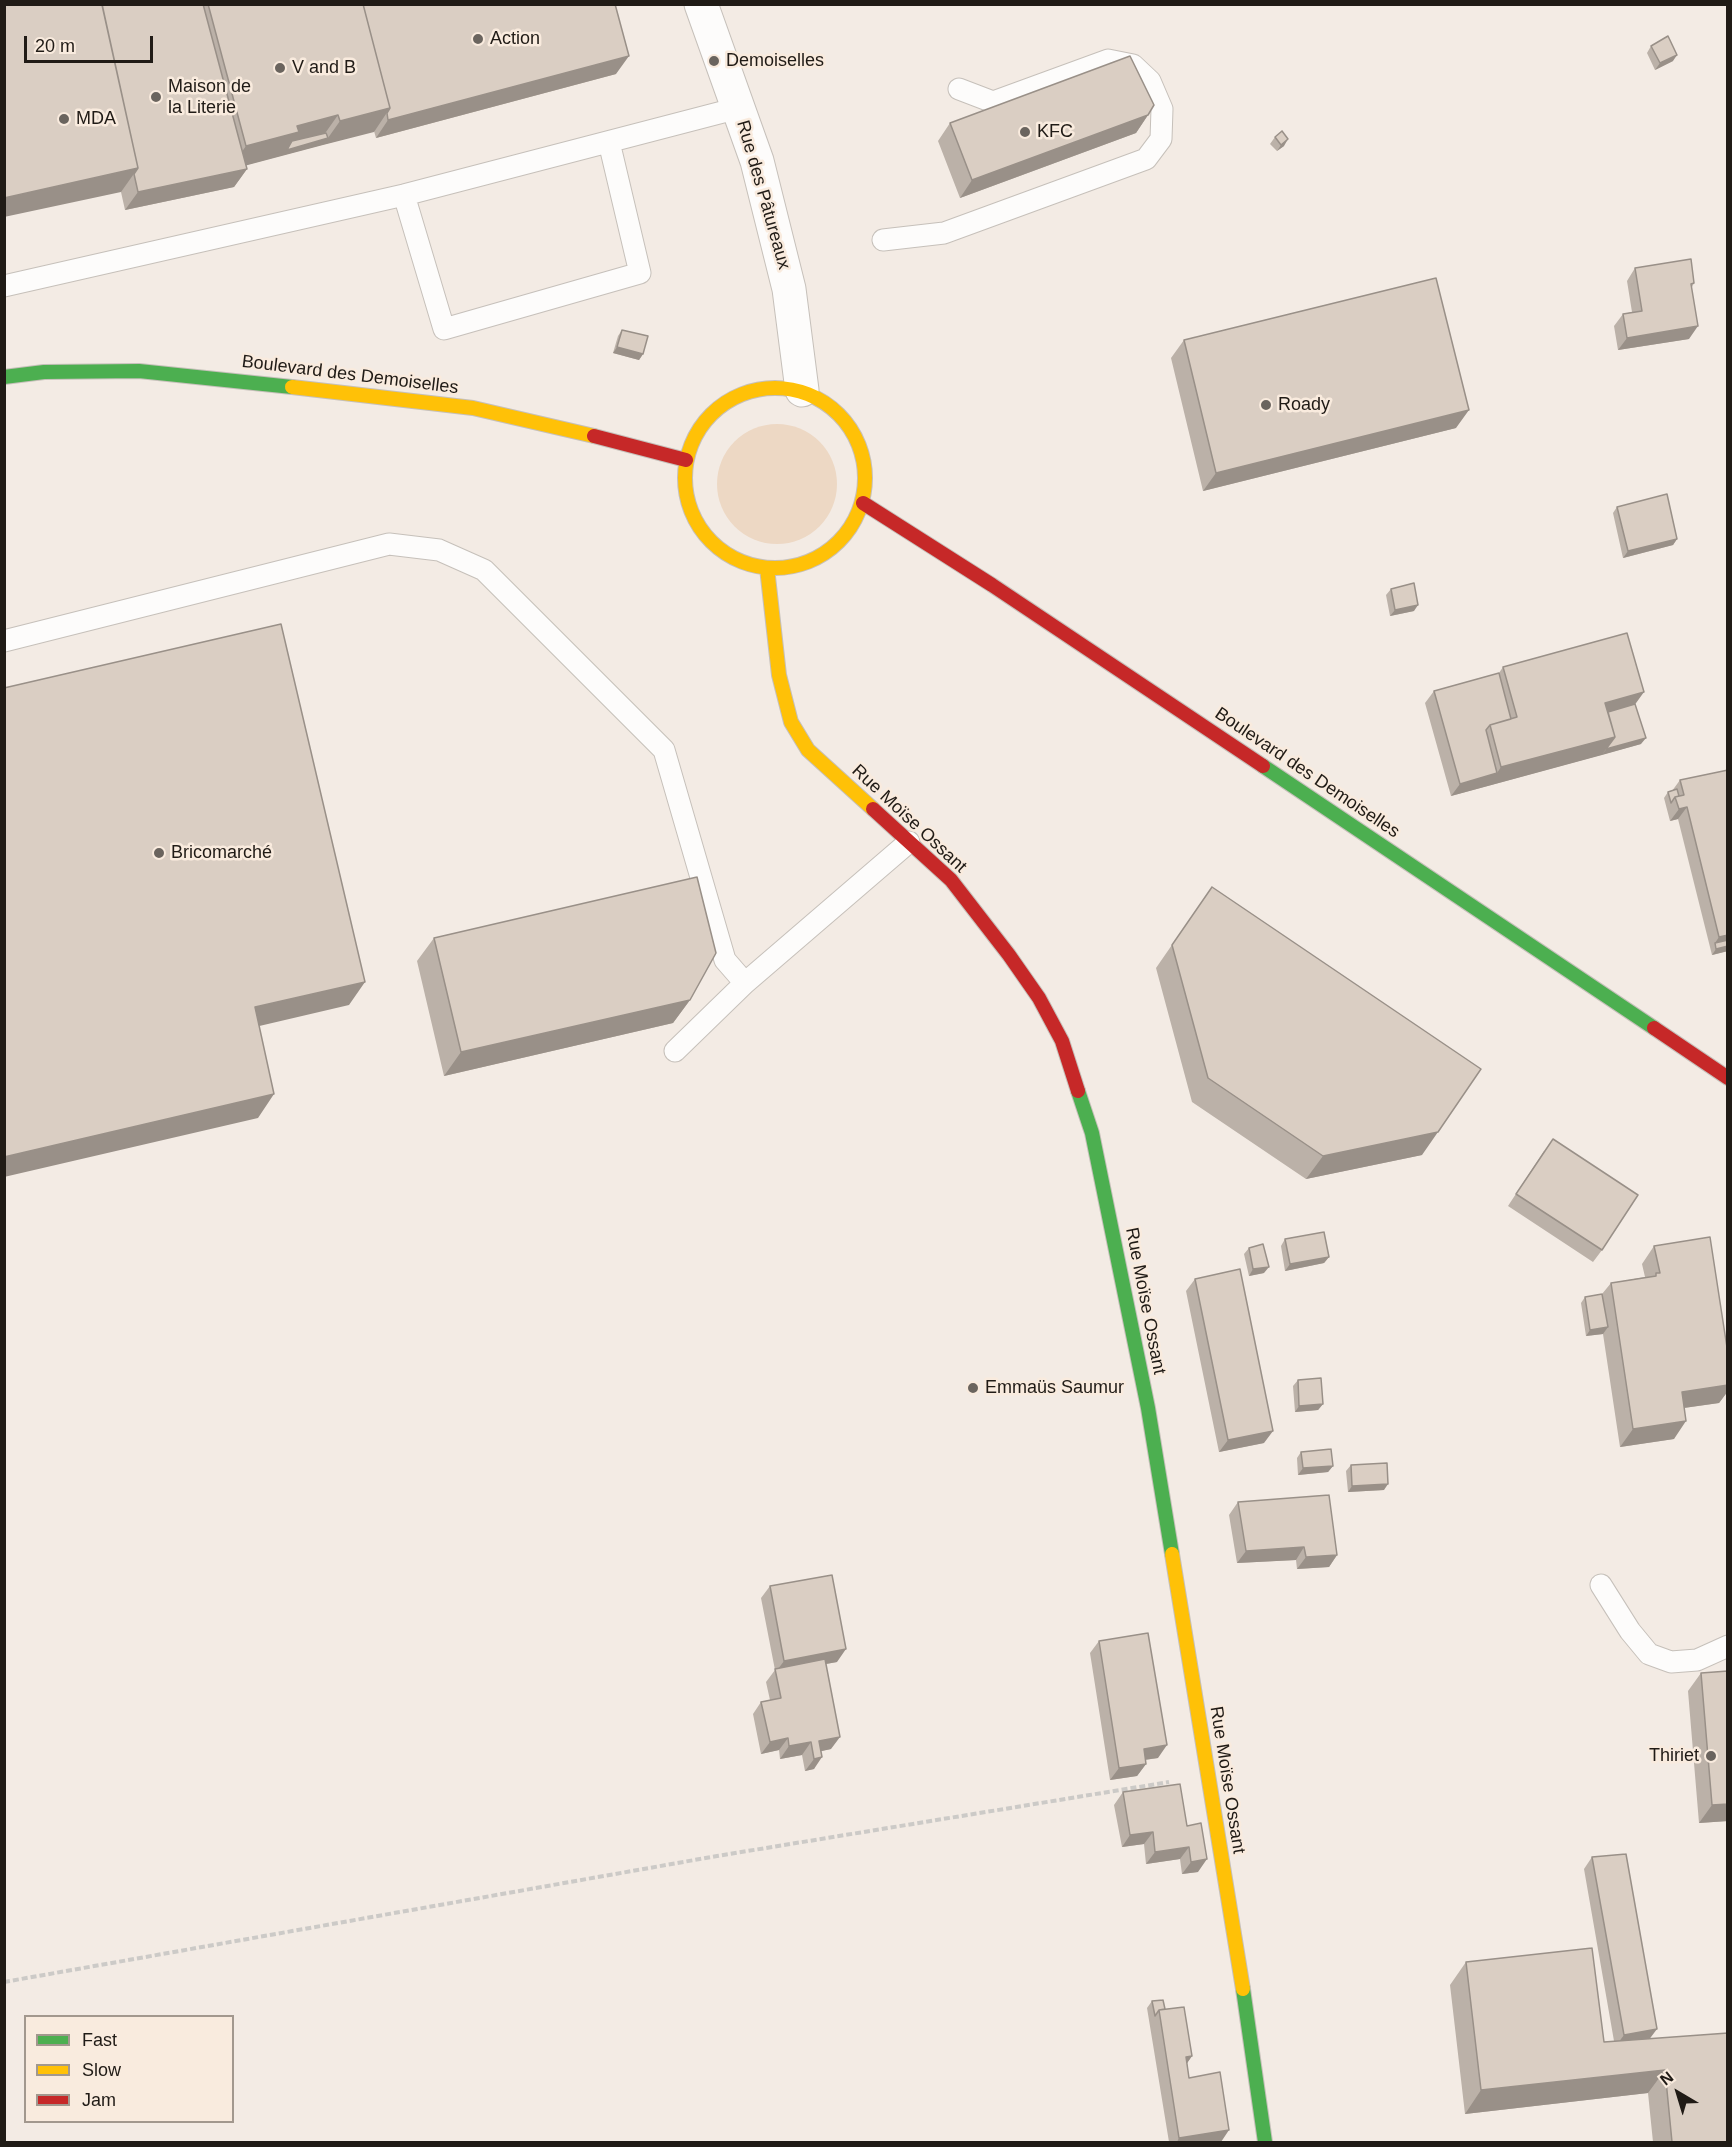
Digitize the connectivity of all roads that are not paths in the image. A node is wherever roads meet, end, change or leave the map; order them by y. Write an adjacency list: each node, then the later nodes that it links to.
1 (702, 4): 3 (street, Rue des Pâtureaux)
2 (958, 89): 6 (lane)
3 (738, 108): 4 (lane); 9 (street, Rue des Pâtureaux)
4 (609, 142): 5 (lane); 5 (lane)
5 (404, 195): 7 (lane)
6 (883, 240)
7 (4, 286)
8 (4, 377): 10 (street, Boulevard des Demoiselles)
9 (802, 390): 10 (street); 11 (street)
10 (686, 460): 12 (street)
11 (863, 503): 12 (street); 17 (street, Boulevard des Demoiselles)
12 (767, 568): 14 (street, Rue Moïse Ossant)
13 (4, 641): 15 (lane)
14 (909, 842): 15 (lane); 20 (street, Rue Moïse Ossant)
15 (746, 983): 16 (lane)
16 (675, 1051)
17 (1728, 1078)
18 (1601, 1585): 19 (lane)
19 (1728, 1646)
20 (1265, 2142)

